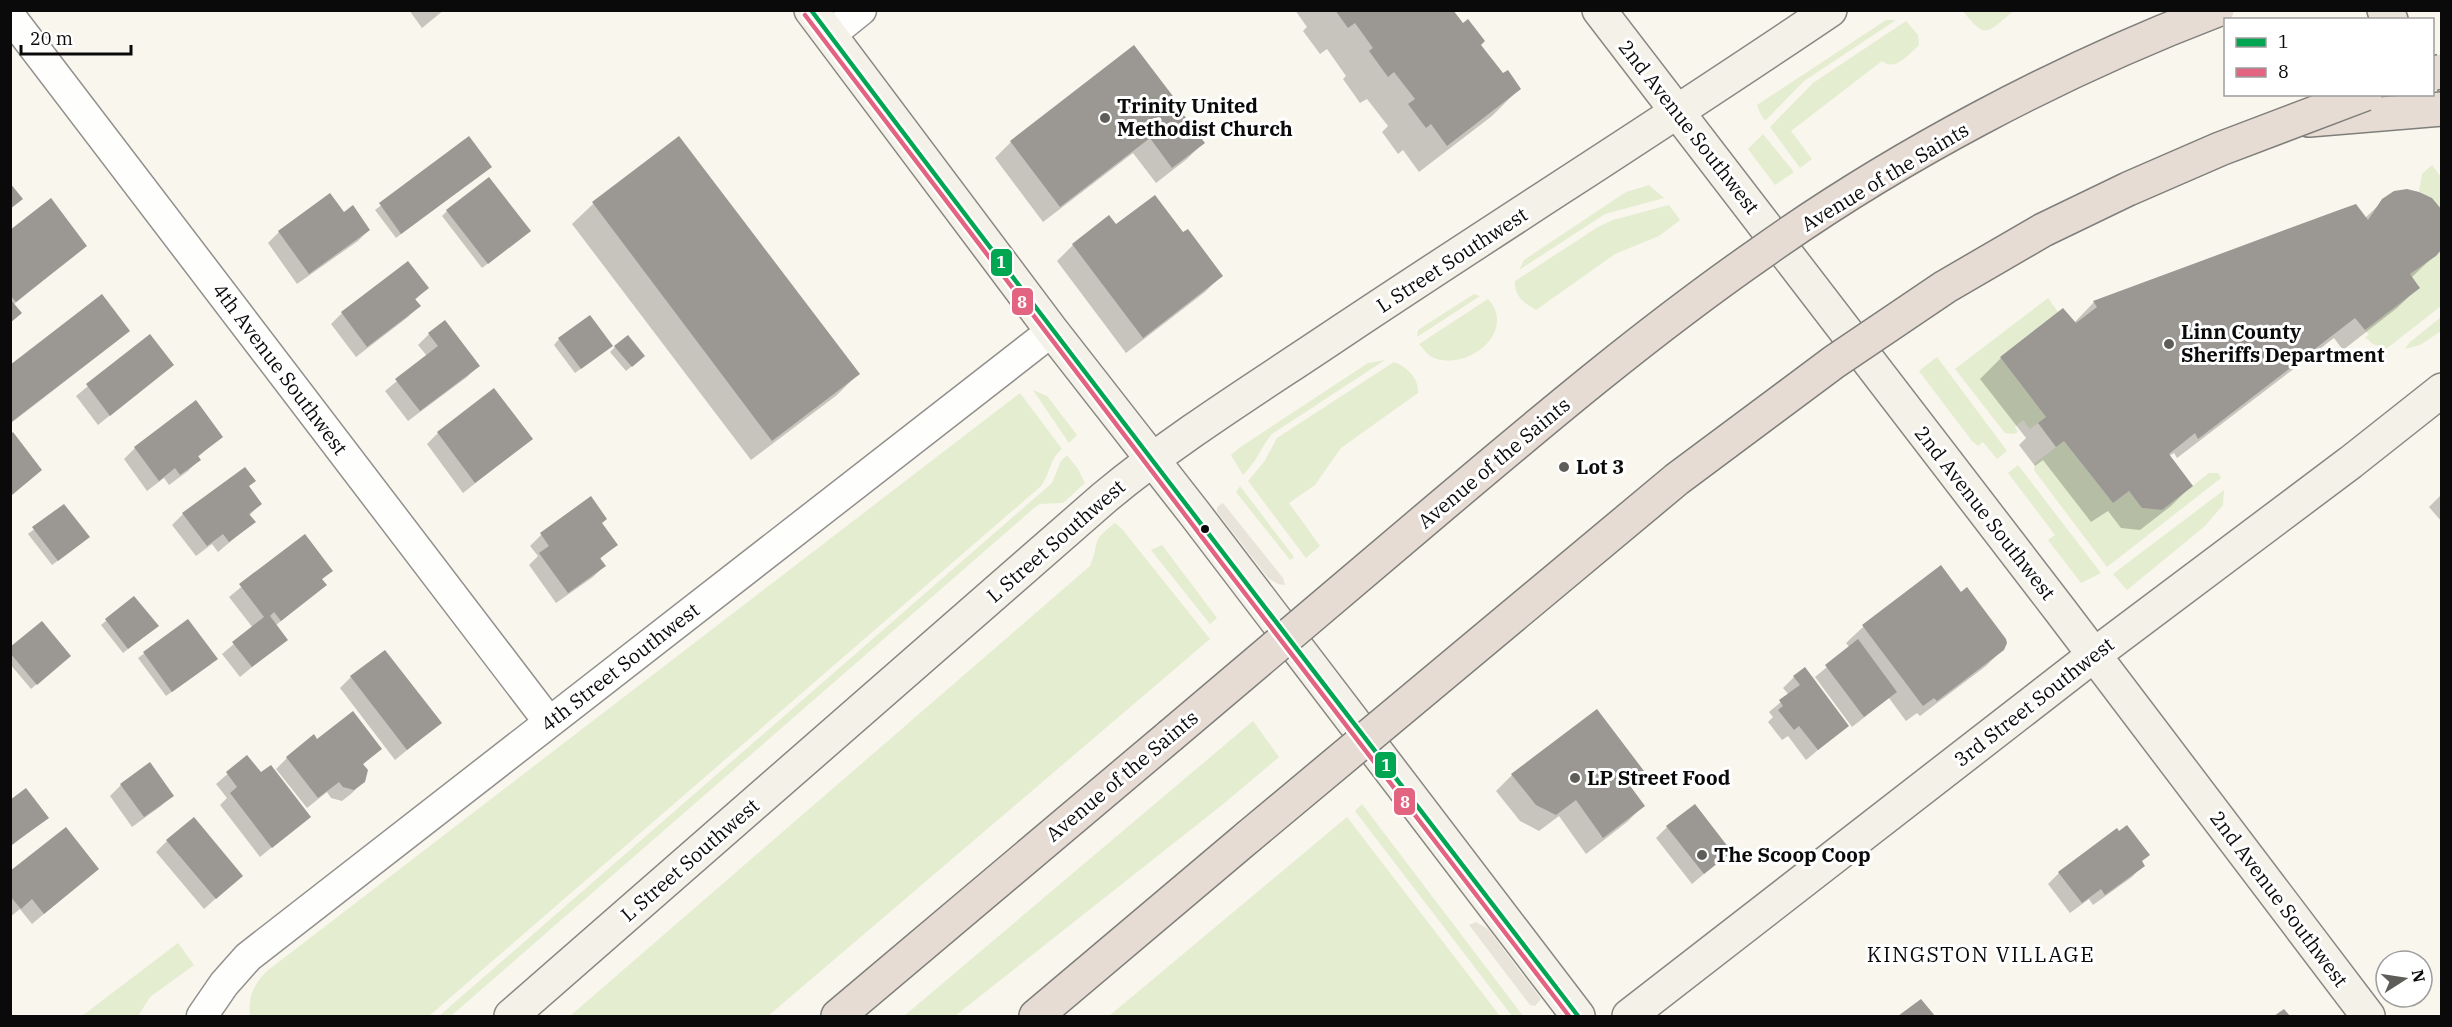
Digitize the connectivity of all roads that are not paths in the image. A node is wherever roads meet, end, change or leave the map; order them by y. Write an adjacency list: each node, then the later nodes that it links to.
1 (861, 10): 6 (street)
2 (1599, 10): 9 (main road, 2nd Avenue Southwest)
3 (1830, 10): 9 (main road, L Street Southwest)
4 (2217, 10): 18 (highway, Avenue of the Saints, bridge)
5 (10, 16): 15 (street, 4th Avenue Southwest)
6 (820, 23): 11 (main road)
7 (2360, 96): 10 (highway, bridge)
8 (2442, 109): 10 (highway, bridge)
9 (1678, 112): 13 (main road, L Street Southwest); 14 (main road, 2nd Avenue Southwest)
10 (2292, 121): 19 (highway, bridge)
11 (1052, 331): 13 (main road); 15 (street, 4th Street Southwest)
12 (2442, 390): 14 (main road, 3rd Street Southwest)
13 (1153, 459): 17 (main road, L Street Southwest); 20 (main road)
14 (2094, 655): 21 (main road, 3rd Street Southwest); 22 (main road, 2nd Avenue Southwest)
15 (549, 722): 16 (street, 4th Street Southwest)
16 (202, 1017)
17 (511, 1017)
18 (838, 1017)
19 (1036, 1017)
20 (1578, 1017)
21 (1629, 1017)
22 (2368, 1017)

